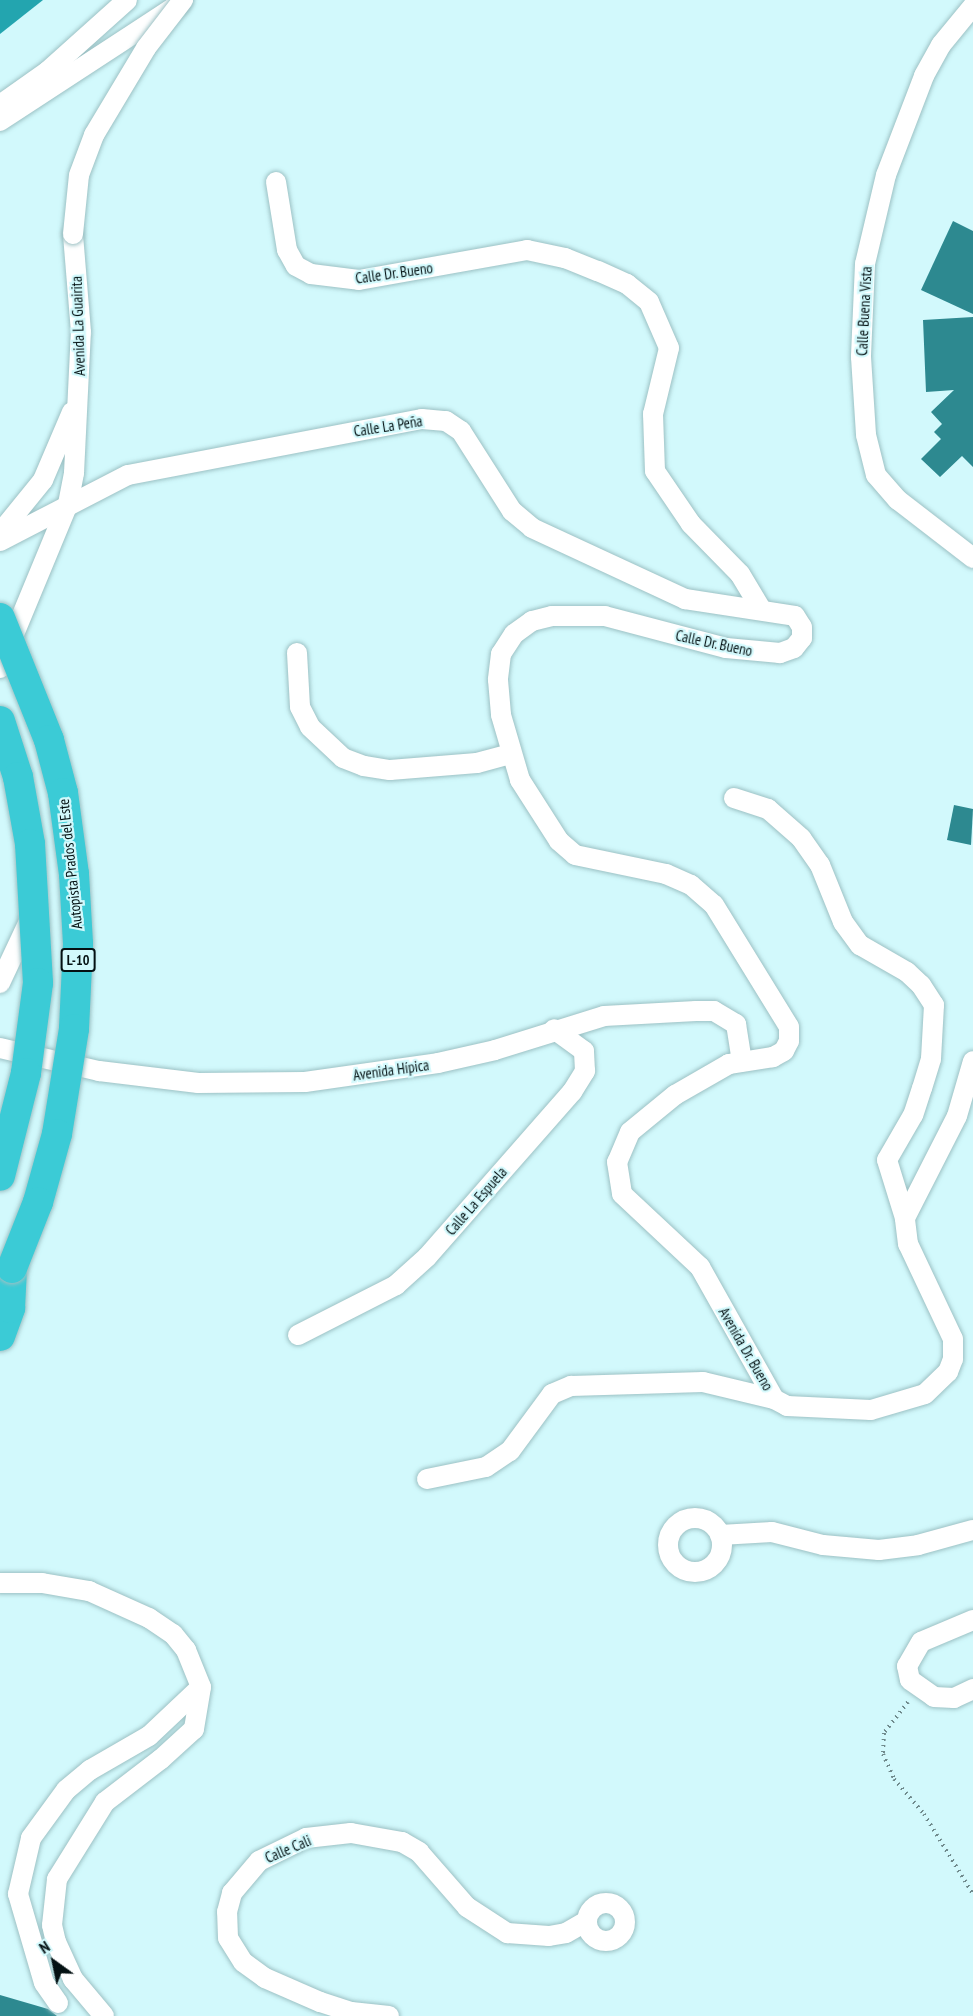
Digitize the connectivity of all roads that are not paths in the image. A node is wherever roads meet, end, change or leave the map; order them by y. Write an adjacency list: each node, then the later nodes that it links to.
1 (127, 0): 4 (street)
2 (184, 0): 5 (street); 7 (street, Avenida La Guairita, bridge)
3 (973, 6): 11 (street, Calle Buena Vista)
4 (0, 105)
5 (0, 121)
6 (276, 182): 12 (street, Calle Dr. Bueno)
7 (80, 384): 8 (street, Avenida La Guairita); 9 (street)
8 (68, 504): 10 (street, Calle La Peña); 12 (street, Calle La Peña); 15 (street, Avenida La Guairita)
9 (0, 533)
10 (0, 541)
11 (973, 558)
12 (761, 609): 17 (street, Calle Dr. Bueno)
13 (0, 618): 27 (highway, Autopista Prados del Este / L-10, bridge)
14 (297, 653): 17 (street)
15 (0, 668)
16 (0, 721): 19 (highway, L-10, bridge)
17 (511, 754): 24 (street, Calle Dr. Bueno)
18 (734, 798): 26 (street, Avenida Dr. Bueno)
19 (36, 907): 20 (street); 25 (highway, L-10, bridge)
20 (0, 983)
21 (554, 1029): 22 (street, Avenida Hípica); 24 (street, Avenida Hípica); 28 (street, Calle La Espuela)
22 (0, 1048)
23 (973, 1061): 26 (street)
24 (742, 1062): 30 (street, Avenida Dr. Bueno)
25 (0, 1176)
26 (905, 1218): 30 (street, Avenida Dr. Bueno)
27 (6, 1279): 29 (highway, L-10)
28 (298, 1335)
29 (0, 1336)
30 (774, 1399): 31 (street)
31 (427, 1479)
32 (973, 1530): 33 (street)
33 (720, 1535)
34 (0, 1583): 36 (street)
35 (973, 1620): 37 (street)
36 (201, 1687): 39 (street); 40 (street)
37 (973, 1689)
38 (586, 1921): 41 (street, Calle Cali)
39 (58, 2003)
40 (104, 2016)
41 (389, 2016)

